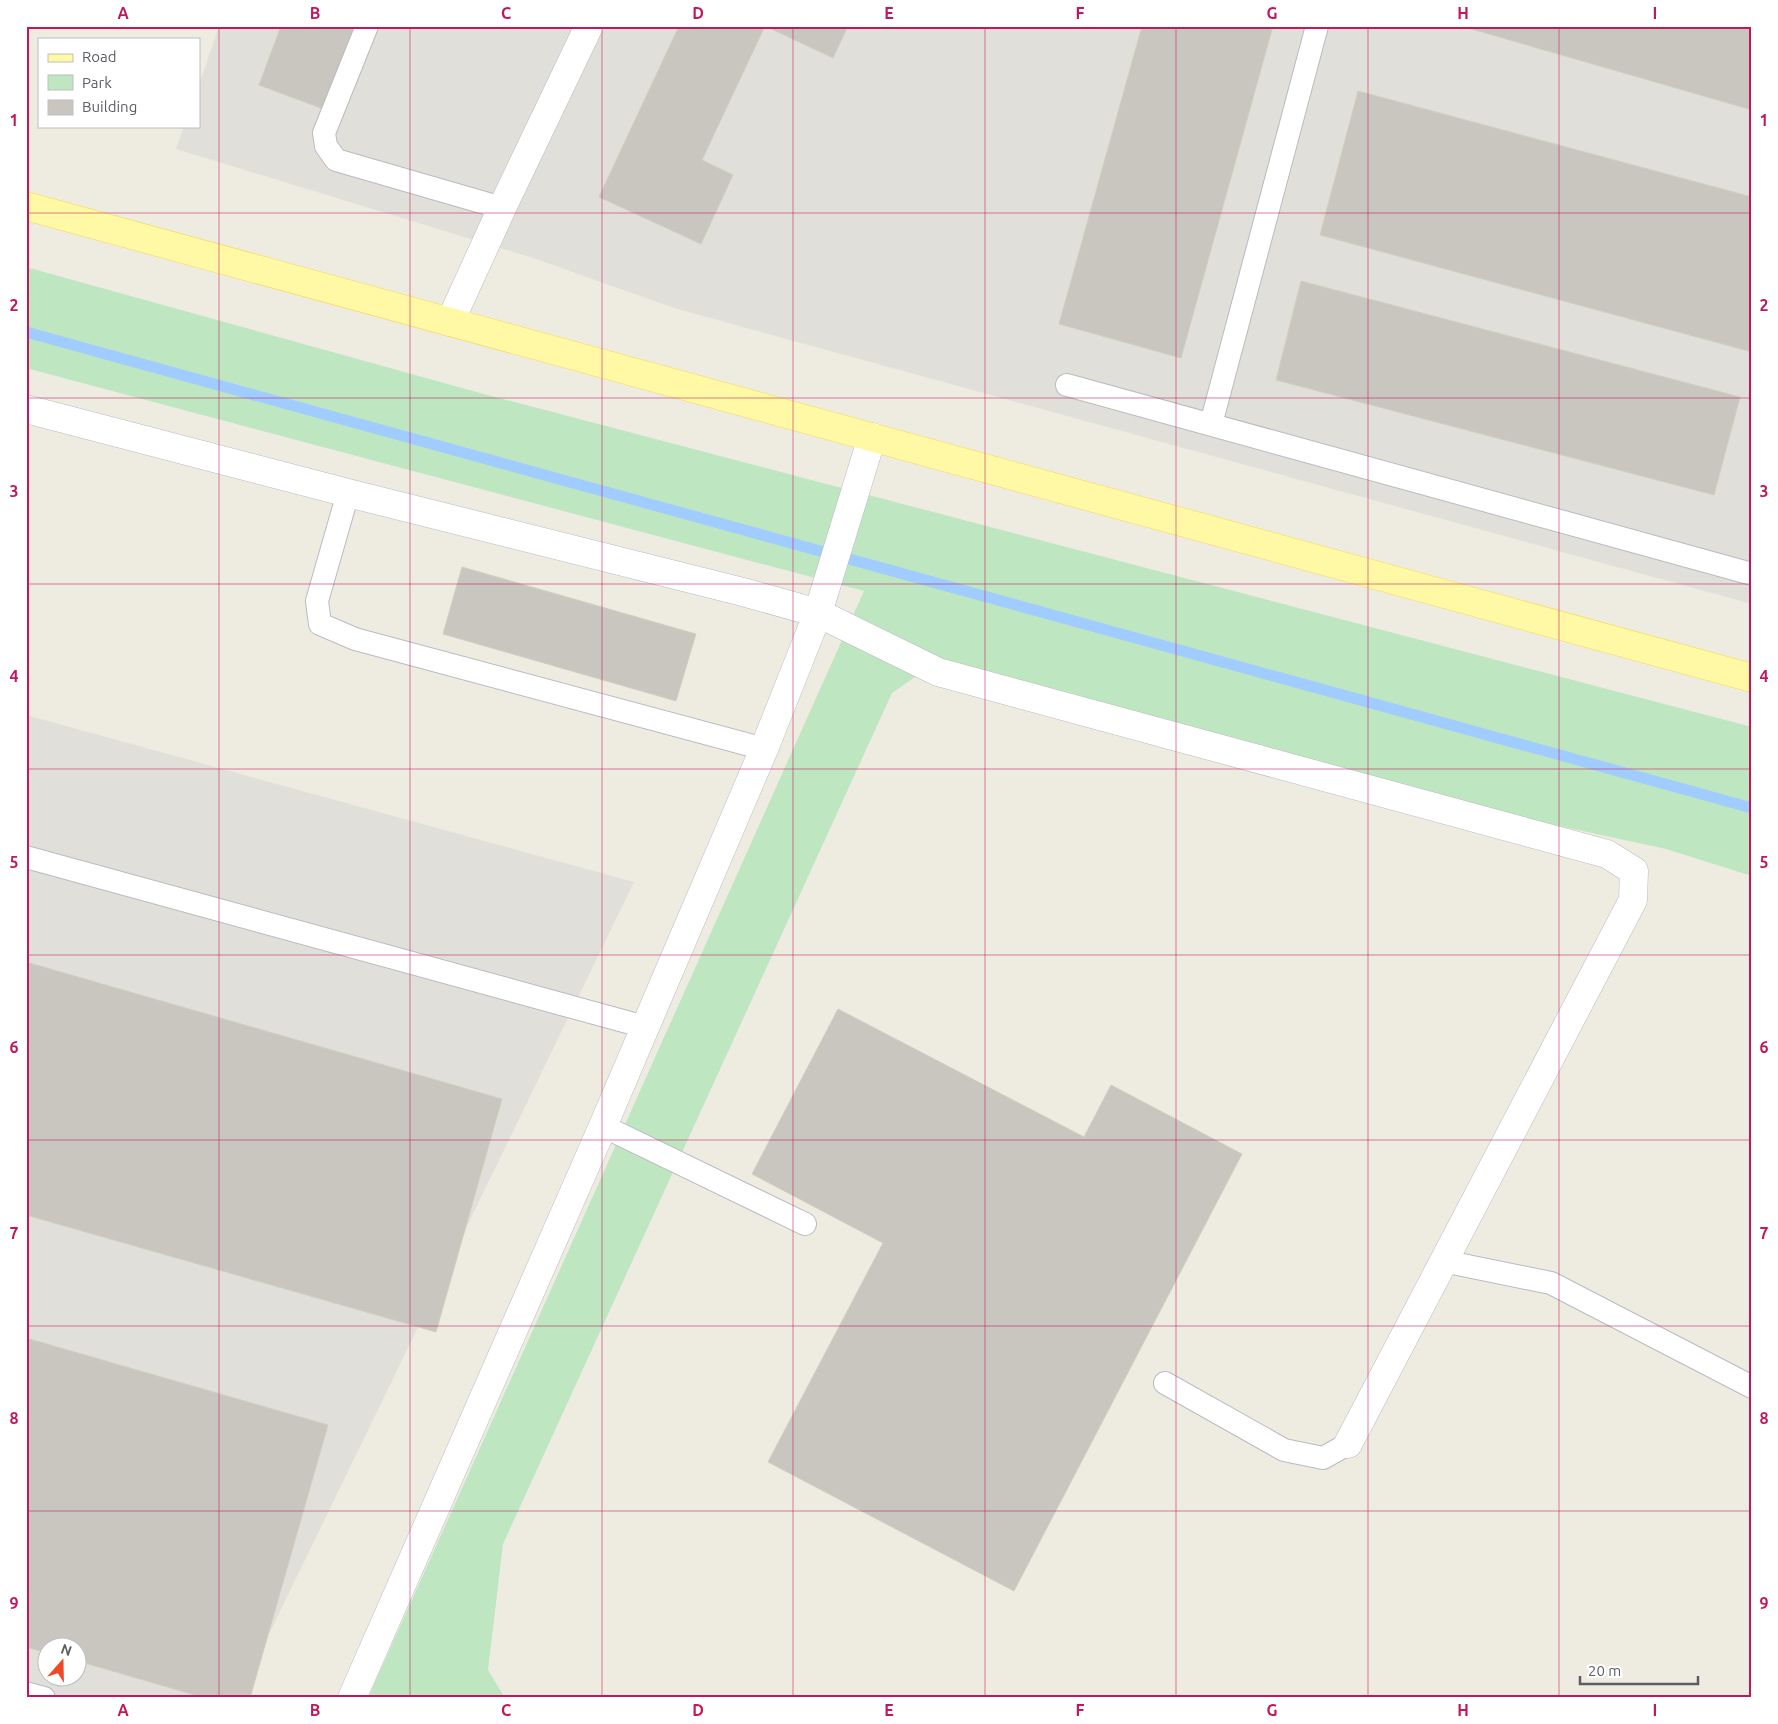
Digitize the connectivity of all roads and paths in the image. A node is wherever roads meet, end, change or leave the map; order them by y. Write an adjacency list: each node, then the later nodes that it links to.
1 (366, 26): 5 (lane)
2 (589, 26): 5 (street)
3 (1316, 26): 9 (lane)
4 (26, 206): 6 (main road)
5 (502, 208): 6 (street)
6 (450, 322): 10 (main road)
7 (1067, 385): 9 (lane)
8 (26, 409): 11 (street)
9 (1211, 424): 12 (lane)
10 (872, 437): 13 (street); 14 (main road)
11 (348, 493): 13 (street); 15 (lane)
12 (1752, 574)
13 (822, 602): 15 (street); 20 (street)
14 (1752, 678)
15 (764, 749): 17 (street)
16 (26, 857): 17 (lane)
17 (645, 1027): 18 (street)
18 (603, 1126): 19 (lane); 26 (street)
19 (805, 1224)
20 (1444, 1261): 22 (lane); 23 (street)
21 (1165, 1383): 23 (lane)
22 (1752, 1387)
23 (1348, 1444)
24 (26, 1693): 25 (lane)
25 (44, 1698)
26 (352, 1698)

